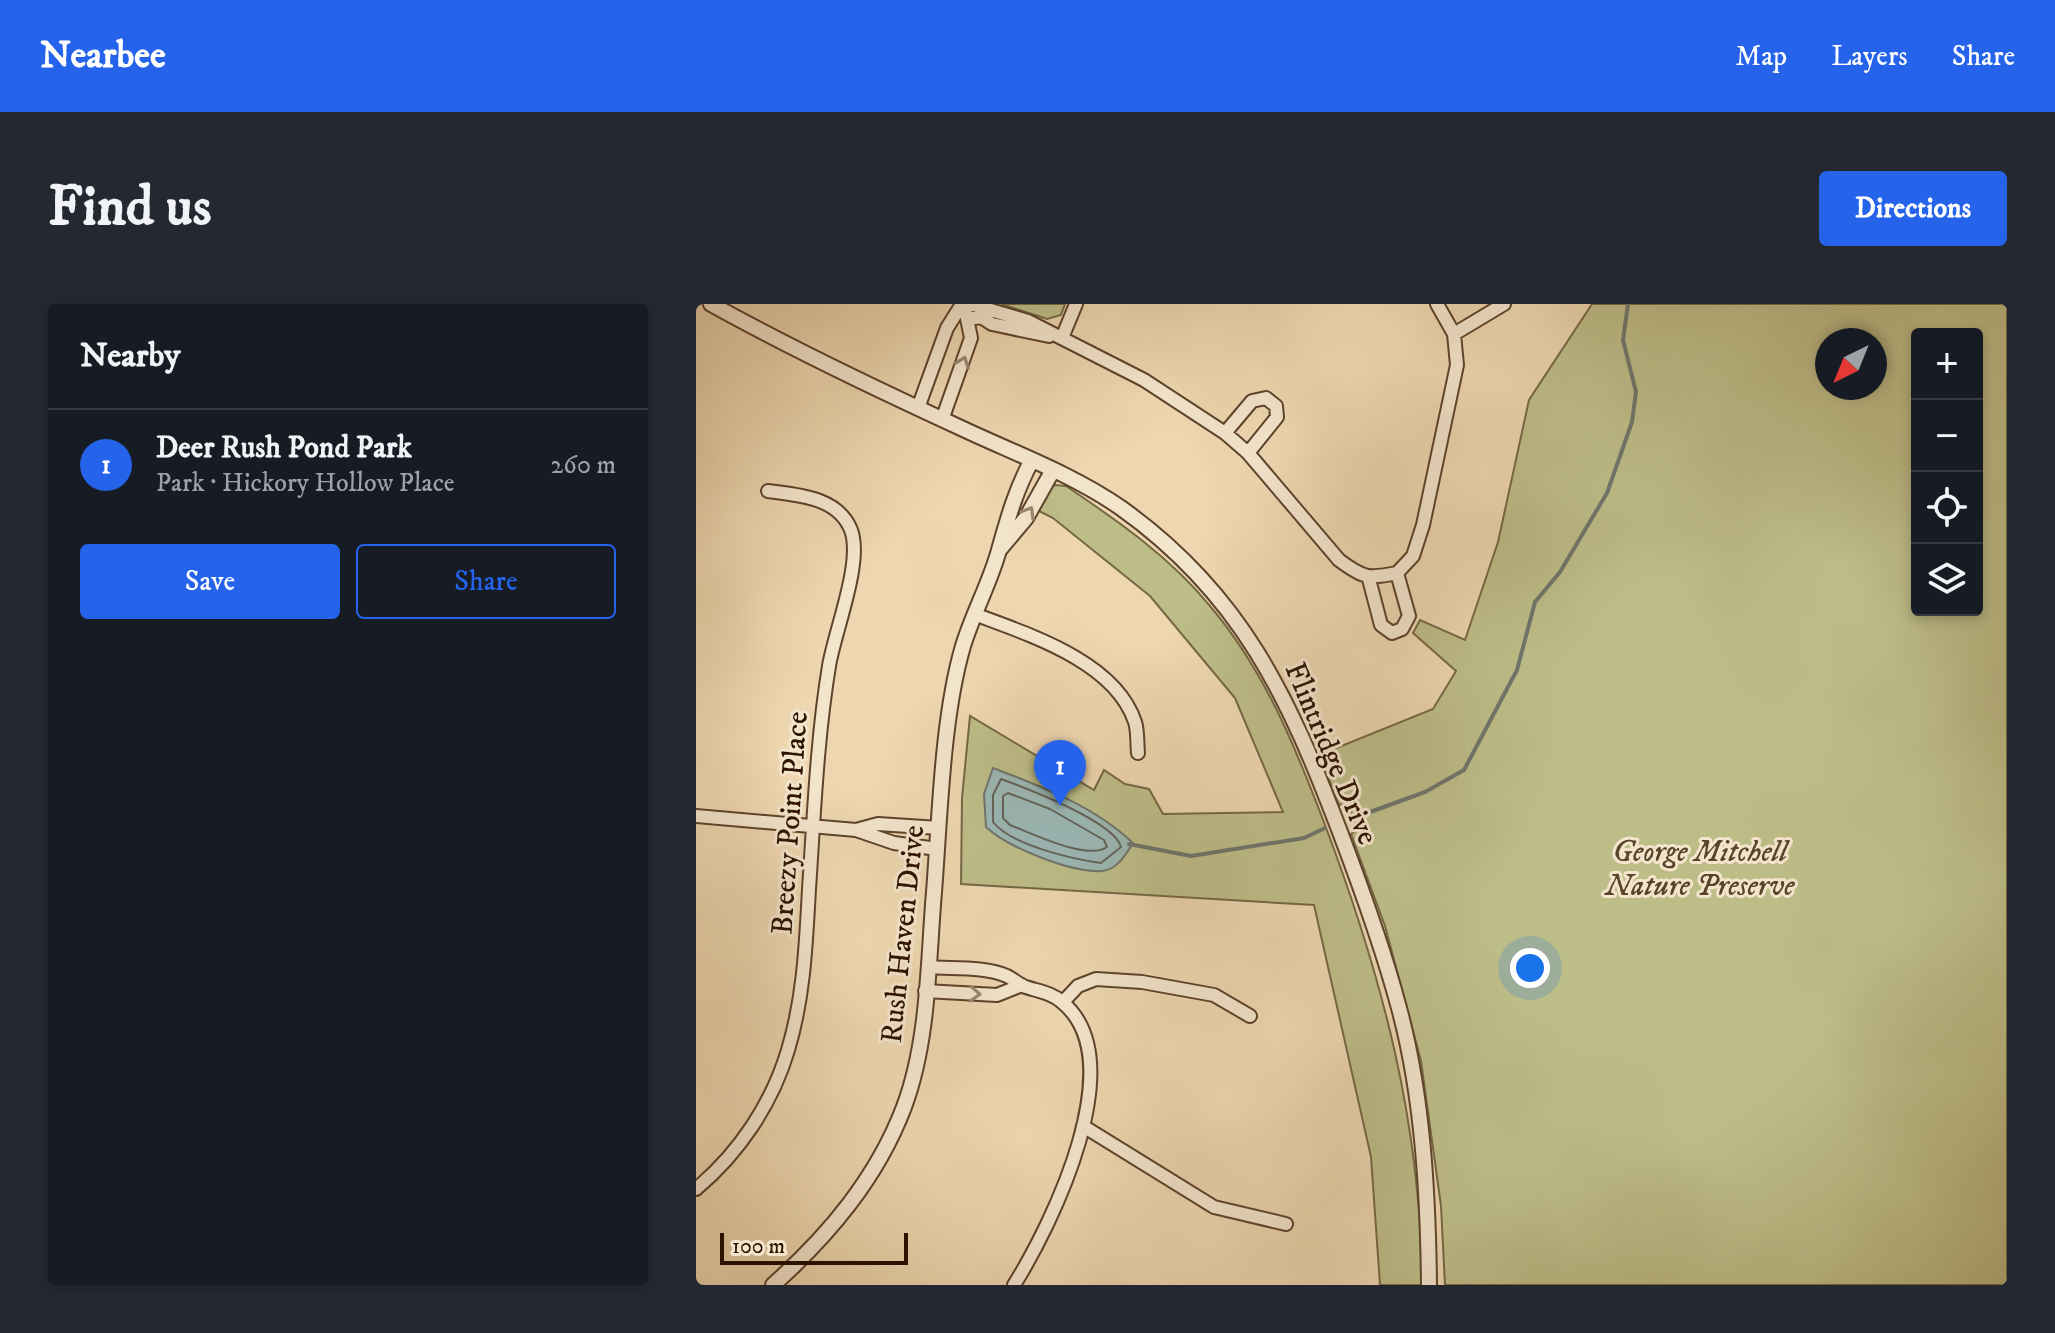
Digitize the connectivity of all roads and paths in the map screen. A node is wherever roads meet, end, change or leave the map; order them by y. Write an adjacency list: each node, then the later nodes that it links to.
1 (711, 304): 10 (street, Flintridge Drive)
2 (963, 304): 7 (street); 10 (street)
3 (970, 304): 9 (street)
4 (1076, 304): 9 (street)
5 (1438, 304): 8 (street)
6 (1504, 304): 8 (street)
7 (968, 319): 9 (street); 11 (street, one-way to 7)
8 (1454, 334): 18 (street)
9 (1062, 338): 12 (street)
10 (918, 408): 11 (street, Flintridge Drive)
11 (942, 420): 14 (street, Flintridge Drive)
12 (1225, 433): 13 (street); 13 (street)
13 (1248, 453): 19 (street)
14 (1032, 460): 15 (street, Flintridge Drive); 17 (street, Rush Haven Drive)
15 (1053, 470): 17 (street, Rush Haven Drive, one-way to 15); 37 (street, Flintridge Drive)
16 (768, 491): 23 (street, Breezy Point Place)
17 (1000, 549): 20 (street, Rush Haven Drive)
18 (1397, 573): 19 (street); 19 (street)
19 (1369, 579)
20 (974, 614): 21 (street); 24 (street, Rush Haven Drive)
21 (1138, 753)
22 (696, 816): 23 (street)
23 (813, 825): 25 (street); 33 (street, Breezy Point Place)
24 (939, 828): 25 (street); 26 (street, Rush Haven Drive)
25 (856, 830): 26 (street)
26 (937, 849): 27 (street, Rush Haven Drive)
27 (928, 967): 28 (street); 29 (street, Rush Haven Drive)
28 (1022, 985): 29 (street, one-way to 28); 30 (street)
29 (925, 991): 36 (street, Rush Haven Drive)
30 (1063, 1002): 31 (street); 32 (street)
31 (1250, 1016)
32 (1083, 1126): 34 (street); 35 (street)
33 (696, 1189)
34 (1286, 1224)
35 (1017, 1284)
36 (773, 1285)
37 (1429, 1285)

